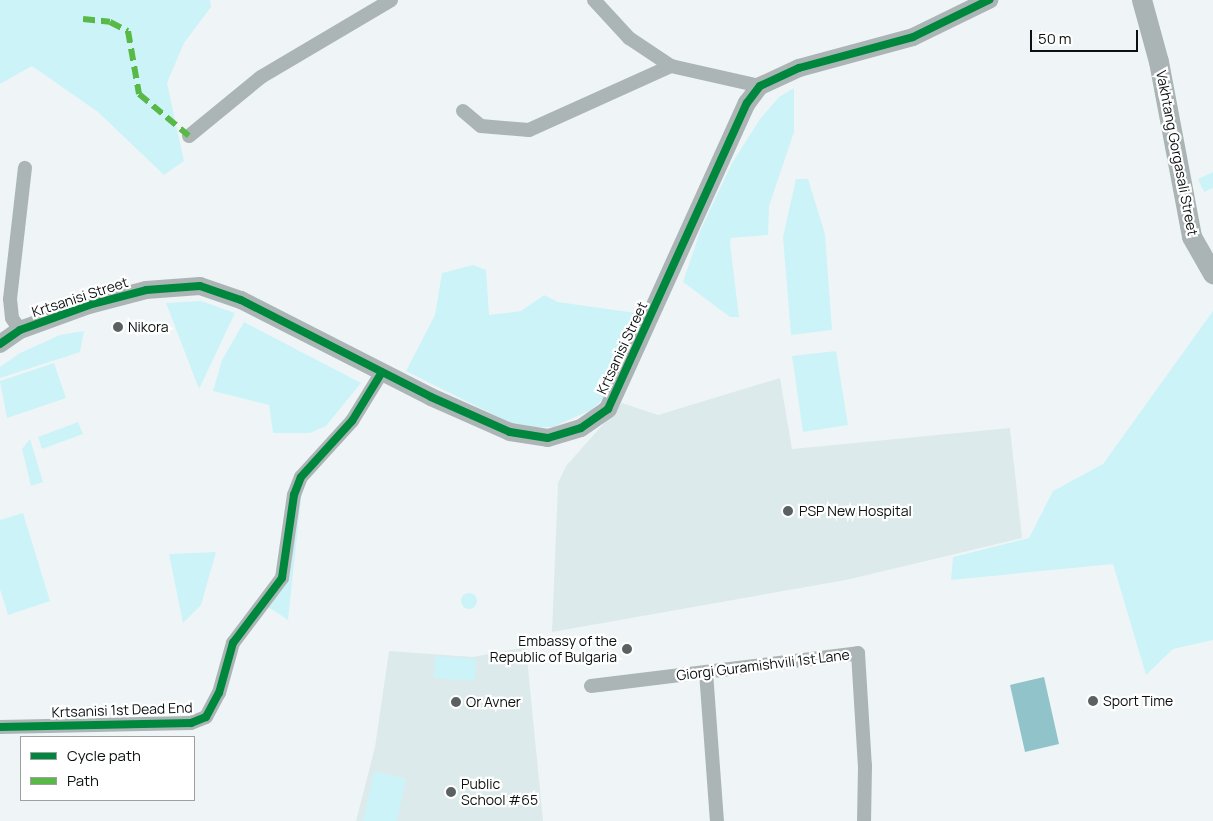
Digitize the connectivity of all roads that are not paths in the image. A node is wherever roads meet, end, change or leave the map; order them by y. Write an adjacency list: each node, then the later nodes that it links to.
1 (391, 0): 8 (street)
2 (594, 0): 5 (street)
3 (988, 0): 6 (street, Krtsanisi Street)
4 (1142, 0): 10 (main road, Vakhtang Gorgasali Street)
5 (671, 66): 6 (street); 7 (street)
6 (760, 86): 13 (street, Krtsanisi Street)
7 (463, 111)
8 (189, 136)
9 (25, 168): 11 (street)
10 (1213, 274)
11 (20, 330): 12 (street, Krtsanisi Street); 13 (street, Krtsanisi Street)
12 (0, 344)
13 (382, 372): 16 (street, Krtsanisi 1st Dead End)
14 (706, 672): 15 (street, Giorgi Guramishvili 1st Lane); 17 (street); 18 (street, Giorgi Guramishvili 1st Lane)
15 (591, 686)
16 (0, 726)
17 (717, 821)
18 (864, 821)

